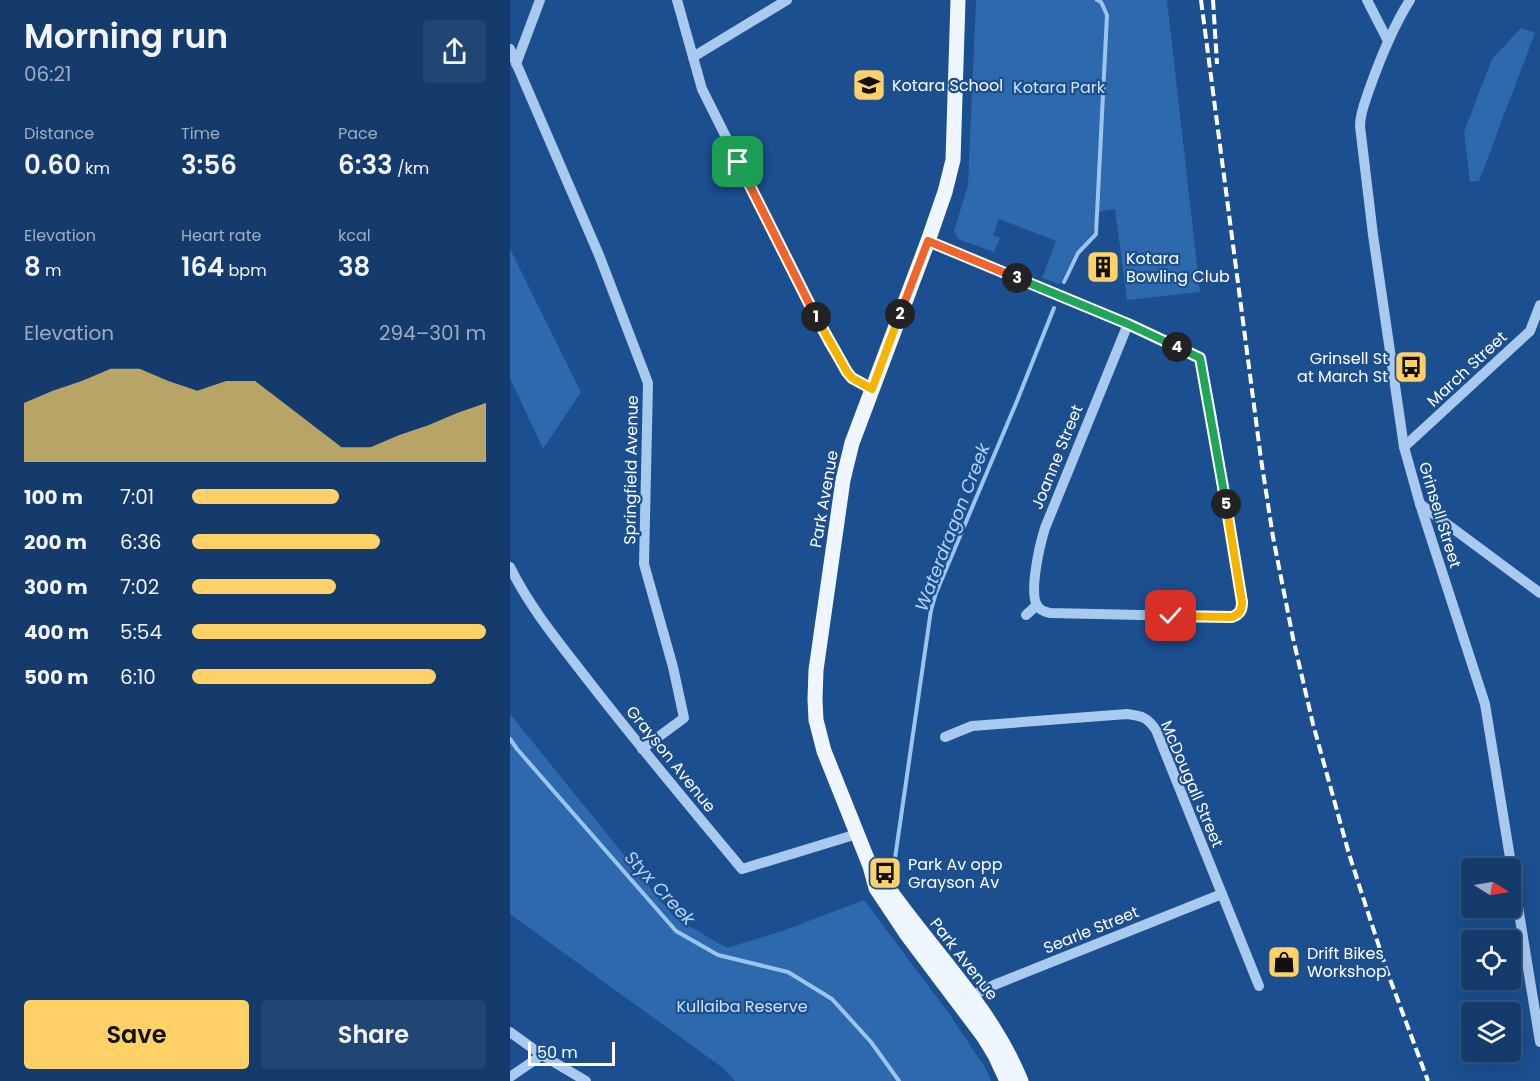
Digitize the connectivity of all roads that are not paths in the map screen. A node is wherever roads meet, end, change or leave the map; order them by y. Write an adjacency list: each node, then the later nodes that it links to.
1 (540, 0): 10 (street)
2 (677, 0): 9 (street)
3 (787, 0): 9 (street)
4 (958, 0): 11 (main road, Park Avenue)
5 (1367, 0): 7 (street)
6 (1410, 0): 7 (street, Grinsell Street)
7 (1388, 41): 15 (street, Grinsell Street)
8 (510, 49): 10 (street, Springfield Avenue)
9 (693, 57): 14 (street)
10 (516, 64): 22 (street, Springfield Avenue)
11 (928, 241): 13 (street); 14 (main road, Park Avenue)
12 (1540, 305): 15 (street, March Street)
13 (1128, 324): 19 (street, Joanne Street); 19 (street)
14 (872, 389): 23 (main road, Park Avenue)
15 (1404, 447): 16 (street, Grinsell Street)
16 (1420, 504): 18 (street); 30 (street, Grinsell Street)
17 (510, 567): 22 (street, Grayson Avenue)
18 (1540, 593)
19 (1037, 605): 20 (street)
20 (1026, 615)
21 (945, 737): 25 (street, McDougall Street)
22 (642, 748): 23 (street, Grayson Avenue)
23 (857, 834): 24 (main road, Park Avenue)
24 (870, 866): 26 (main road, Park Avenue); 28 (main road, Park Avenue)
25 (1222, 894): 27 (street, McDougall Street); 28 (street, Searle Street)
26 (914, 944): 28 (main road); 32 (main road, Park Avenue)
27 (1259, 986)
28 (972, 995): 32 (main road); 35 (main road, Park Avenue)
29 (510, 1032): 31 (street)
30 (1540, 1042)
31 (542, 1054): 33 (street); 34 (street)
32 (1004, 1074)
33 (510, 1077)
34 (586, 1081)
35 (1021, 1081)

